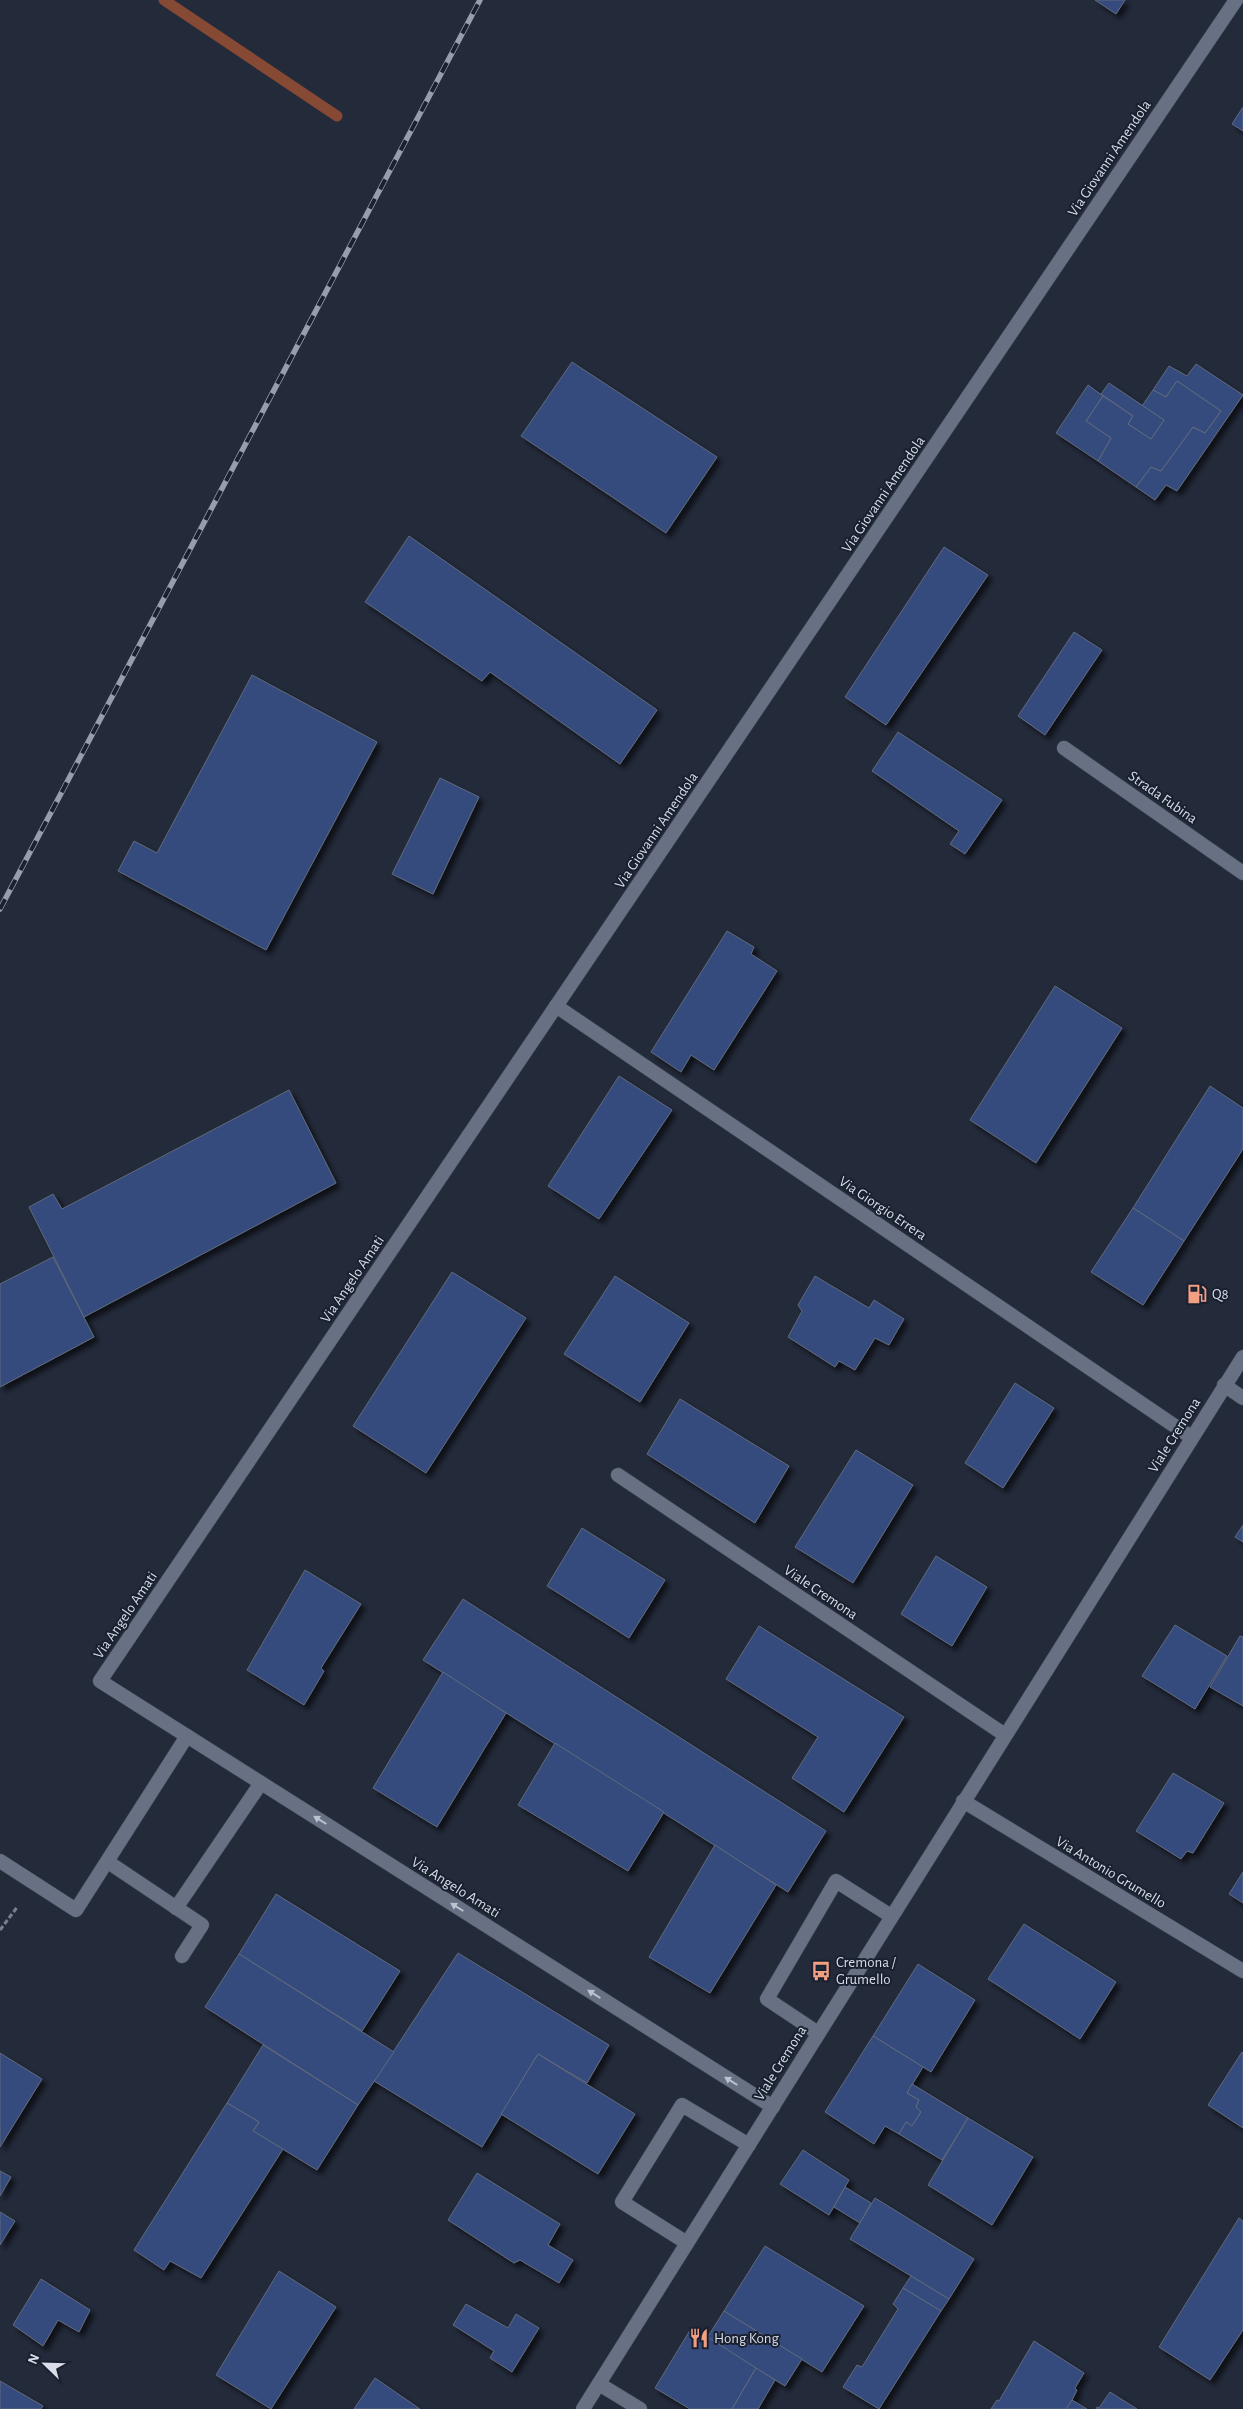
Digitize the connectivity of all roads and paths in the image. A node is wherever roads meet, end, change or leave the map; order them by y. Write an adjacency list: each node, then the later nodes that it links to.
1 (1236, 0): 4 (street, Via Giovanni Amendola)
2 (1064, 748): 3 (street, Strada Fubina)
3 (1243, 873)
4 (556, 1006): 8 (street, Via Giorgio Errera); 11 (street, Via Angelo Amati)
5 (1243, 1357): 6 (street, Viale Cremona)
6 (1224, 1385): 7 (street); 8 (street, Viale Cremona)
7 (1243, 1398)
8 (1191, 1437): 10 (street, Viale Cremona)
9 (618, 1475): 10 (street, Viale Cremona)
10 (1005, 1735): 13 (street, Viale Cremona)
11 (187, 1736): 12 (street, Via Angelo Amati); 15 (street)
12 (261, 1783): 16 (street); 21 (street, Via Angelo Amati, one-way to 12)
13 (963, 1801): 17 (street, Viale Cremona); 19 (street, Via Antonio Grumello)
14 (0, 1861): 15 (street)
15 (108, 1862): 16 (street)
16 (176, 1908): 18 (street)
17 (891, 1916): 20 (street, Viale Cremona); 20 (street)
18 (182, 1956)
19 (1243, 1971)
20 (818, 2033): 21 (street, Viale Cremona)
21 (773, 2107): 22 (street, Viale Cremona)
22 (749, 2145): 23 (street, Viale Cremona); 23 (street)
23 (687, 2243): 24 (street, Viale Cremona)
24 (599, 2384): 25 (street, Viale Cremona); 26 (street)
25 (583, 2409)
26 (640, 2409)

